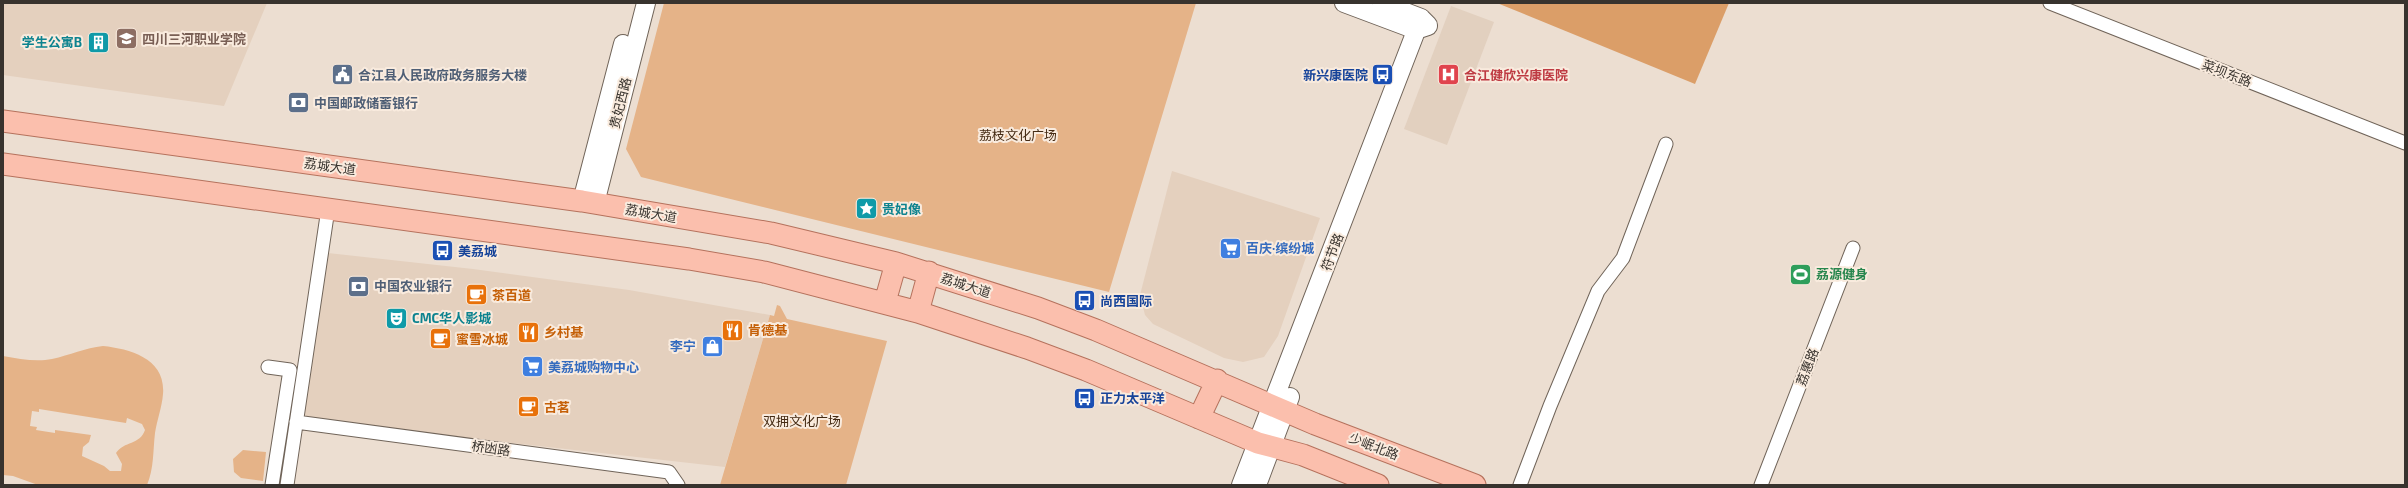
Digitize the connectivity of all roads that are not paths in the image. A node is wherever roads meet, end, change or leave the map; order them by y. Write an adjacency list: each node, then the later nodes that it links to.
1 (634, 3): 11 (main road, 贵妃西路)
2 (646, 3): 11 (main road, 贵妃西路)
3 (1344, 3): 6 (main road)
4 (1382, 3): 6 (main road)
5 (2050, 3): 8 (street, 菜坝东路)
6 (1422, 25): 20 (main road, 符节路)
7 (3, 121): 11 (main road, 荔城大道)
8 (2405, 143)
9 (1666, 144): 31 (street)
10 (3, 164): 12 (main road)
11 (588, 202): 14 (main road, 荔城大道)
12 (328, 209): 16 (main road); 22 (street)
13 (1853, 248): 32 (street, 荔惠路)
14 (896, 263): 15 (main road, 荔城大道); 16 (main road)
15 (929, 272): 17 (main road); 19 (main road, 荔城大道)
16 (885, 302): 17 (main road)
17 (918, 312): 21 (main road)
18 (268, 367): 24 (street)
19 (1217, 380): 20 (main road, 荔城大道); 21 (main road)
20 (1279, 407): 23 (main road, 符节路); 30 (main road, 少岷北路)
21 (1199, 418): 23 (main road)
22 (296, 422): 25 (street); 26 (street, 桥凼路)
23 (1264, 445): 27 (main road, 符节路); 28 (main road, 符节路); 29 (main road)
24 (272, 485)
25 (287, 485)
26 (678, 485)
27 (1241, 485)
28 (1257, 485)
29 (1378, 485)
30 (1475, 485)
31 (1520, 485)
32 (1761, 485)

